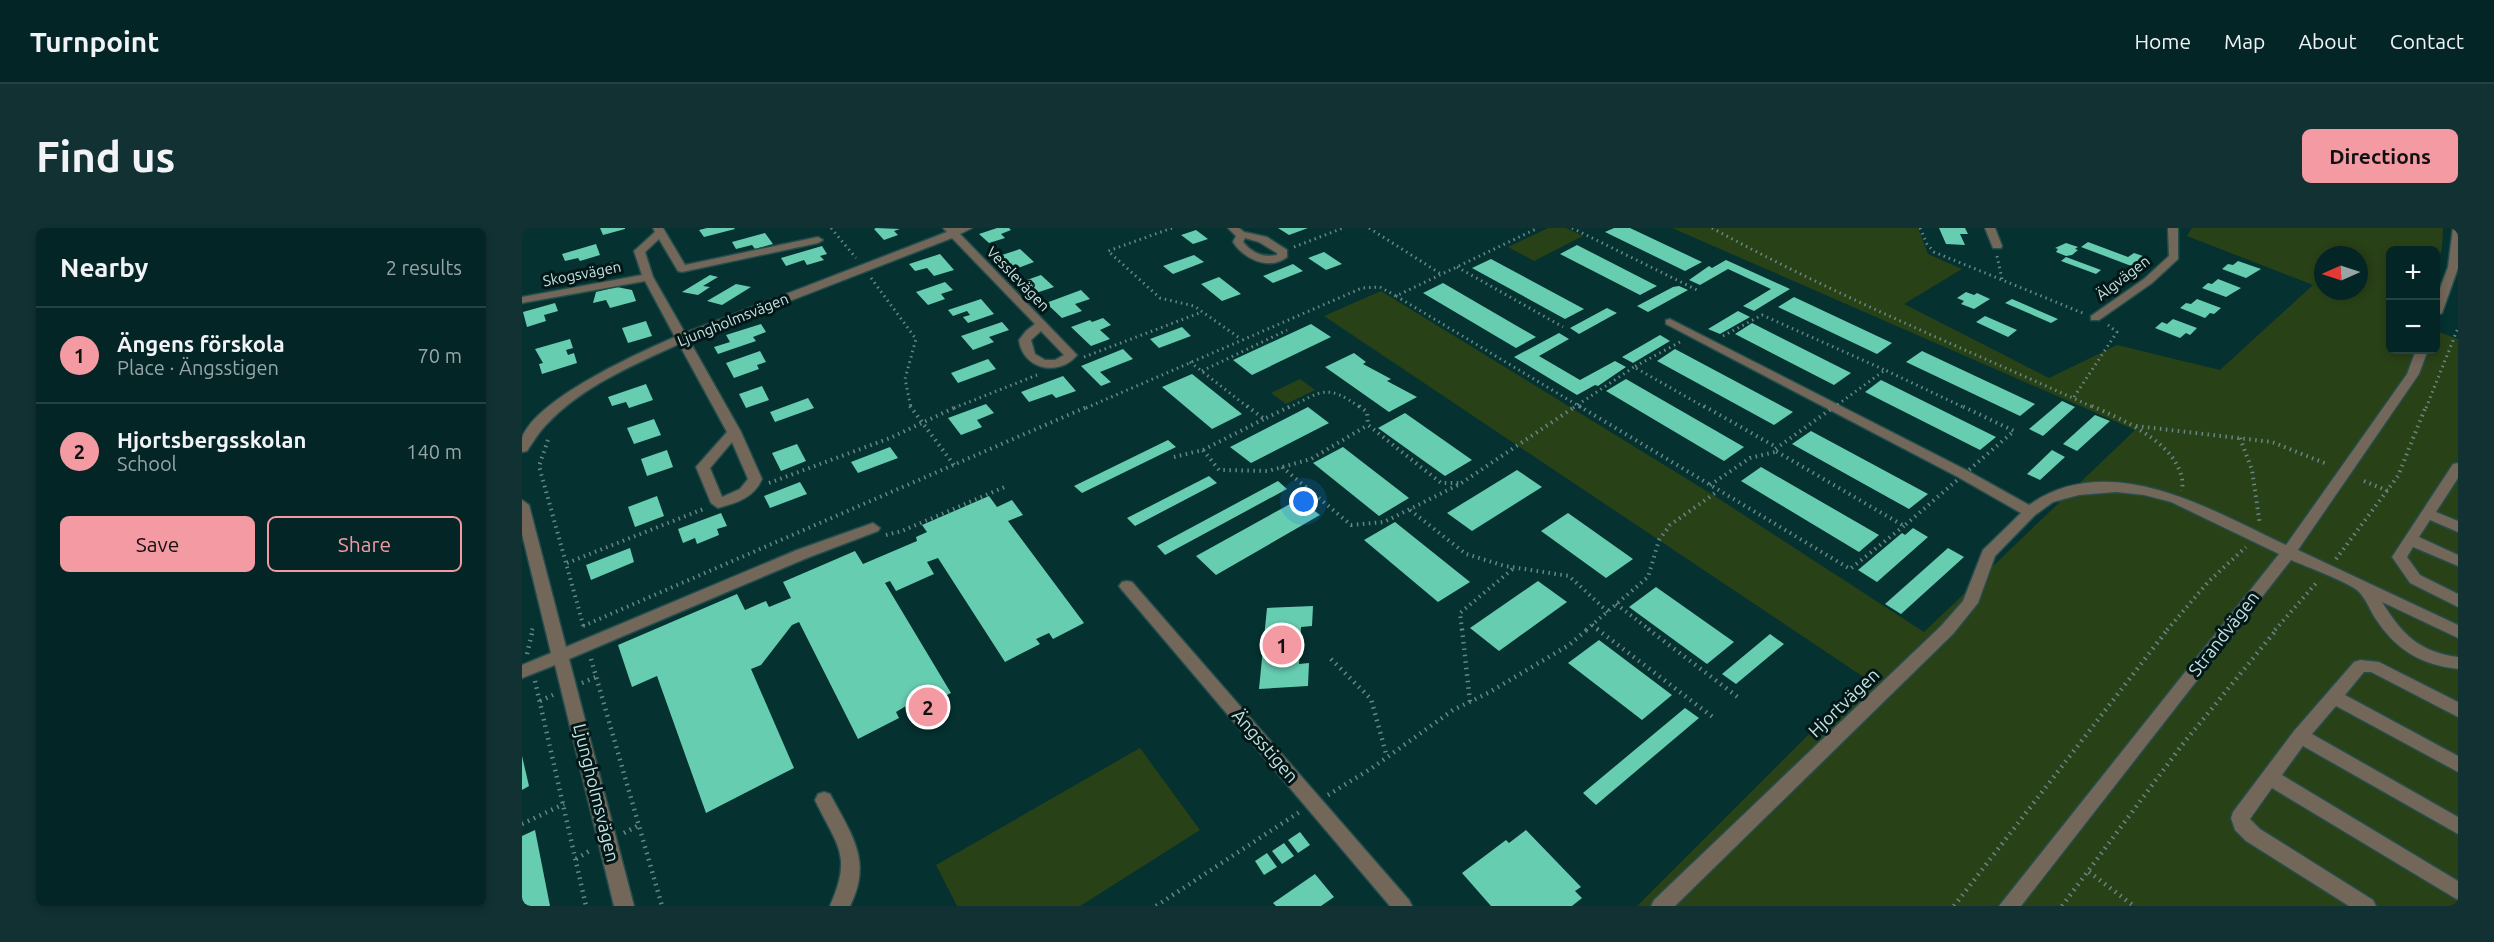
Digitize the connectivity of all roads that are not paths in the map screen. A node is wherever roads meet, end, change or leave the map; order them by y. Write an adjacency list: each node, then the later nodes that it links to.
1 (967, 228): 6 (street, Ljungholmsvägen)
2 (1990, 228): 9 (street)
3 (2173, 228): 13 (street, Älgvägen)
4 (2458, 228): 12 (street)
5 (659, 230): 8 (street); 10 (street)
6 (950, 231): 15 (street, Vesslevägen); 16 (street, Ljungholmsvägen)
7 (1237, 232): 7 (street)
8 (818, 240)
9 (1997, 246)
10 (648, 277): 11 (street, Skogsvägen); 16 (street)
11 (522, 300)
12 (2440, 302)
13 (2095, 318)
14 (1670, 322): 24 (street)
15 (1042, 325): 15 (street, Vesslevägen)
16 (682, 340): 18 (street); 19 (street, Ljungholmsvägen)
17 (2420, 354): 30 (street, Strandvägen)
18 (734, 432): 18 (street)
19 (522, 448)
20 (2458, 466): 21 (street)
21 (2444, 490): 22 (street); 25 (street)
22 (2458, 496)
23 (522, 505): 26 (street, Ljungholmsvägen)
24 (2030, 512): 30 (street, Hjortvägen); 50 (street, Hjortvägen)
25 (2427, 513): 27 (street); 29 (street)
26 (525, 526): 36 (street, Ljungholmsvägen)
27 (2458, 527)
28 (873, 528): 36 (street)
29 (2410, 539): 31 (street); 34 (street)
30 (2289, 552): 33 (street, Hjortvägen); 51 (street, Strandvägen)
31 (2458, 561)
32 (1127, 586): 49 (street, Ängsstigen)
33 (2363, 586): 35 (street, Hjortvägen); 37 (street)
34 (2458, 601)
35 (2458, 633)
36 (562, 655): 38 (street); 47 (street, Ljungholmsvägen)
37 (2458, 663)
38 (527, 670)
39 (2332, 696): 40 (street); 41 (street); 42 (street)
40 (2458, 710)
41 (2300, 736): 43 (street); 45 (street)
42 (2458, 765)
43 (2270, 777): 46 (street); 52 (street)
44 (824, 800): 48 (street)
45 (2458, 825)
46 (2458, 891)
47 (624, 906)
48 (840, 906)
49 (1402, 906)
50 (1661, 906)
51 (2009, 906)
52 (2366, 906)

